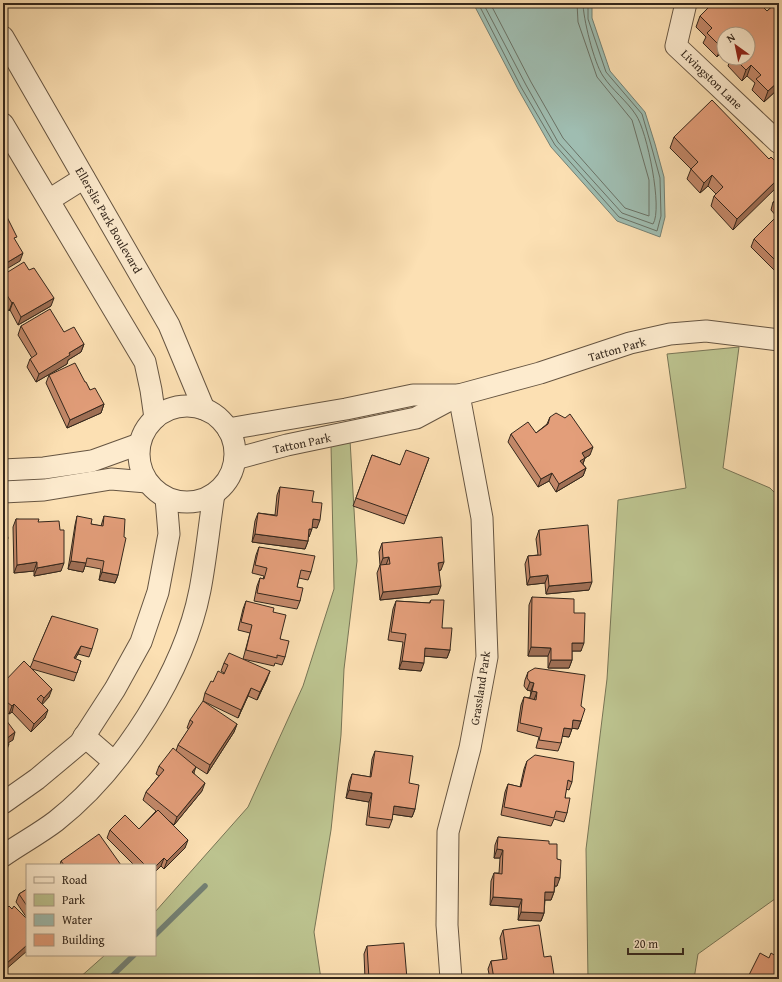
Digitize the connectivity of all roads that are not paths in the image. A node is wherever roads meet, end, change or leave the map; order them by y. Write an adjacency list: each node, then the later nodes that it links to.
1 (686, 3): 4 (street, Livingston Lane)
2 (3, 37): 5 (street, Ellerslie Park Boulevard)
3 (3, 124): 6 (street)
4 (779, 143)
5 (84, 178): 6 (street); 9 (street, Ellerslie Park Boulevard)
6 (49, 200): 11 (street)
7 (779, 340): 8 (street, Tatton Park)
8 (459, 395): 10 (street, Tatton Park); 13 (street, Tatton Park); 25 (street, Grassland Park)
9 (204, 409): 11 (street); 12 (street)
10 (346, 410): 12 (street, Tatton Park); 13 (street)
11 (155, 418): 14 (street)
12 (228, 429): 15 (street)
13 (352, 432): 15 (street, Tatton Park)
14 (139, 444): 16 (street); 17 (street)
15 (235, 459): 19 (street)
16 (3, 470)
17 (147, 482): 18 (street); 20 (street)
18 (3, 492)
19 (214, 494): 20 (street); 22 (street)
20 (166, 498): 21 (street)
21 (84, 736): 22 (street); 23 (street)
22 (114, 762): 24 (street)
23 (3, 803)
24 (3, 856)
25 (451, 979)

